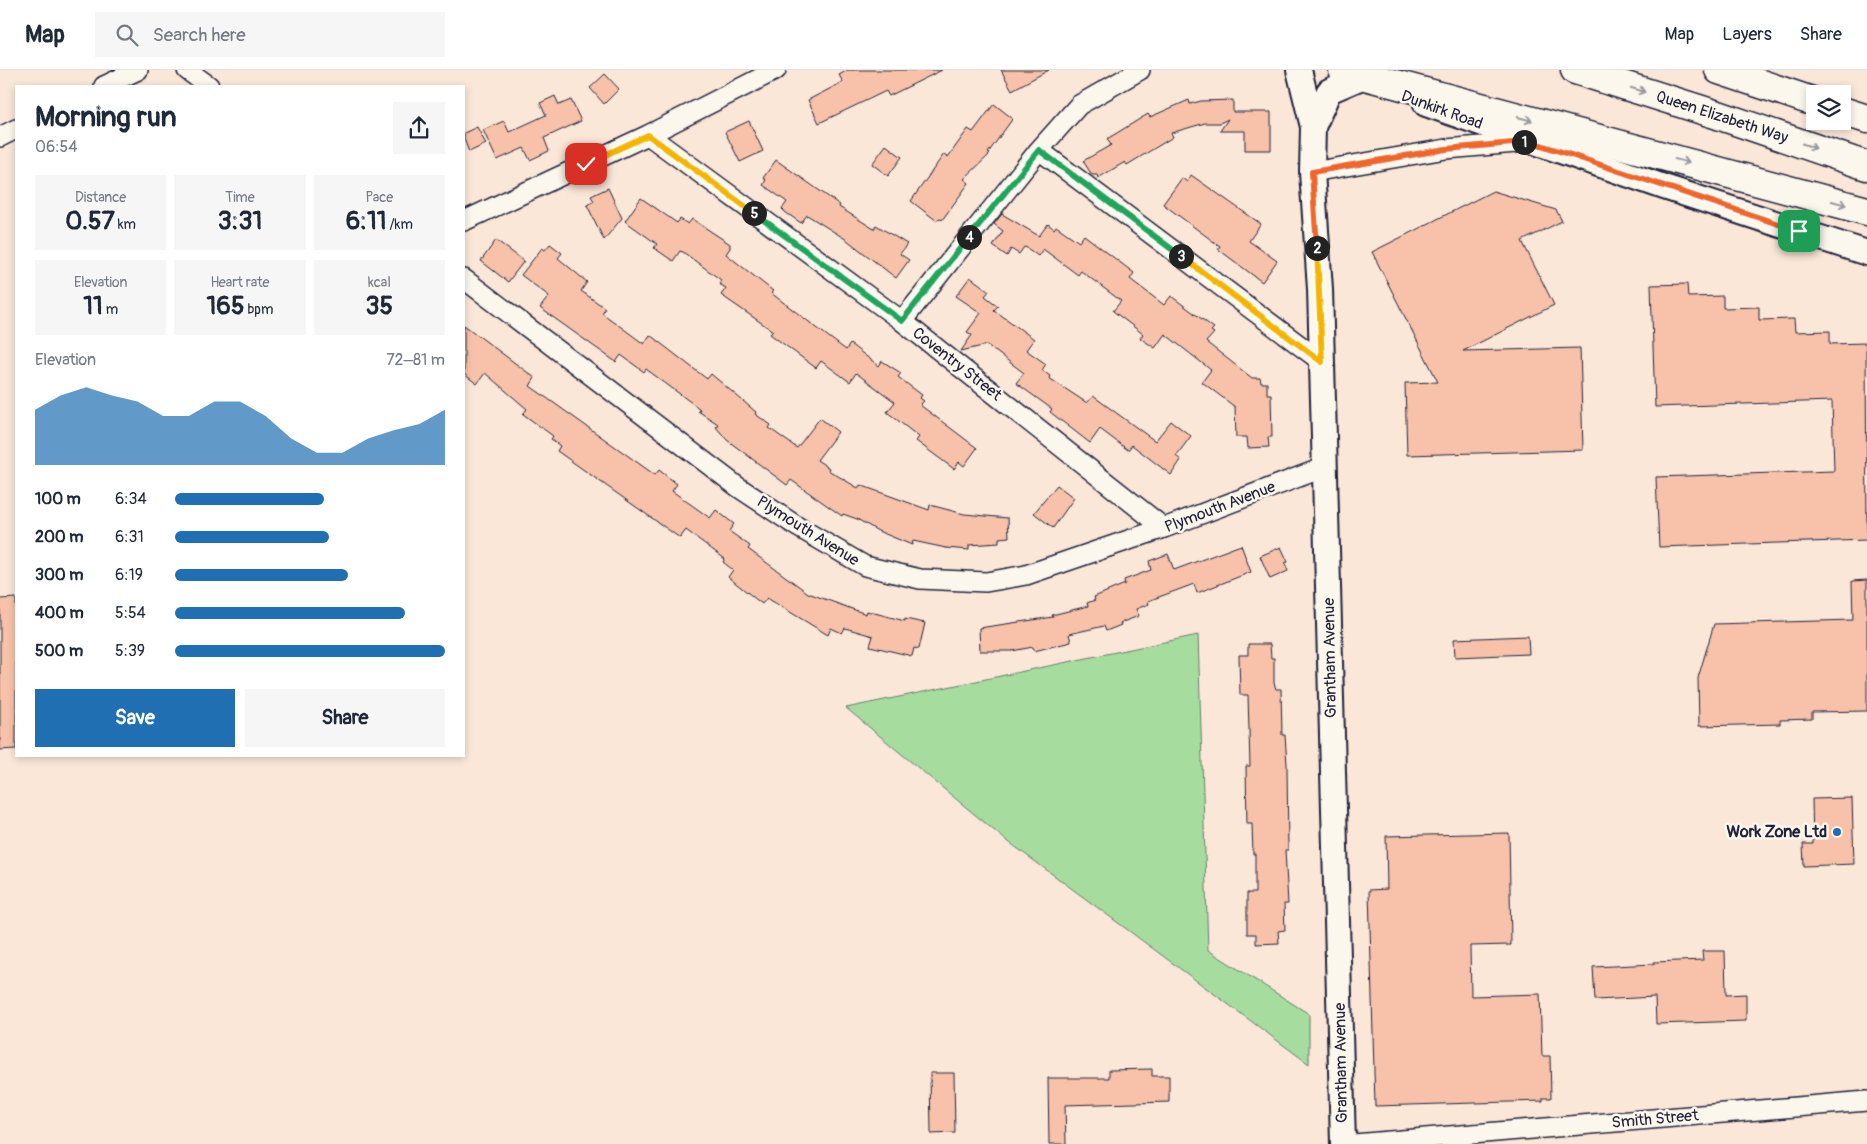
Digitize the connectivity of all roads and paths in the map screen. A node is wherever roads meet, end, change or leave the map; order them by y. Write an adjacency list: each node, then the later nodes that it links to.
1 (138, 70): 10 (street)
2 (187, 70): 11 (street)
3 (776, 70): 17 (street)
4 (1140, 70): 20 (street)
5 (1299, 70): 15 (street, Grantham Avenue)
6 (1331, 70): 9 (street, Dunkirk Road)
7 (1575, 70): 21 (highway, Queen Elizabeth Way, one-way to 21)
8 (1719, 70): 12 (highway)
9 (1359, 76): 15 (street, Grantham Avenue); 19 (street, Dunkirk Road); 23 (highway, one-way to 23)
10 (106, 85)
11 (208, 85)
12 (1806, 99)
13 (1851, 113): 14 (highway)
14 (1867, 119)
15 (1312, 127): 22 (street, Grantham Avenue)
16 (15, 129): 18 (street)
17 (648, 135): 24 (street); 27 (street, Coventry Street)
18 (0, 136)
19 (1532, 142): 22 (street); 25 (street, Dunkirk Road)
20 (1039, 150): 27 (street); 28 (street)
21 (1867, 166)
22 (1312, 172): 28 (street, Grantham Avenue)
23 (1867, 211)
24 (465, 221)
25 (1867, 253)
26 (465, 280): 30 (street, Plymouth Avenue)
27 (902, 321): 30 (street, Coventry Street)
28 (1322, 362): 29 (street, Grantham Avenue)
29 (1325, 467): 30 (street, Plymouth Avenue); 32 (street, Grantham Avenue)
30 (1164, 528)
31 (1867, 1101): 33 (street, Smith Street)
32 (1343, 1144)
33 (1354, 1144)

